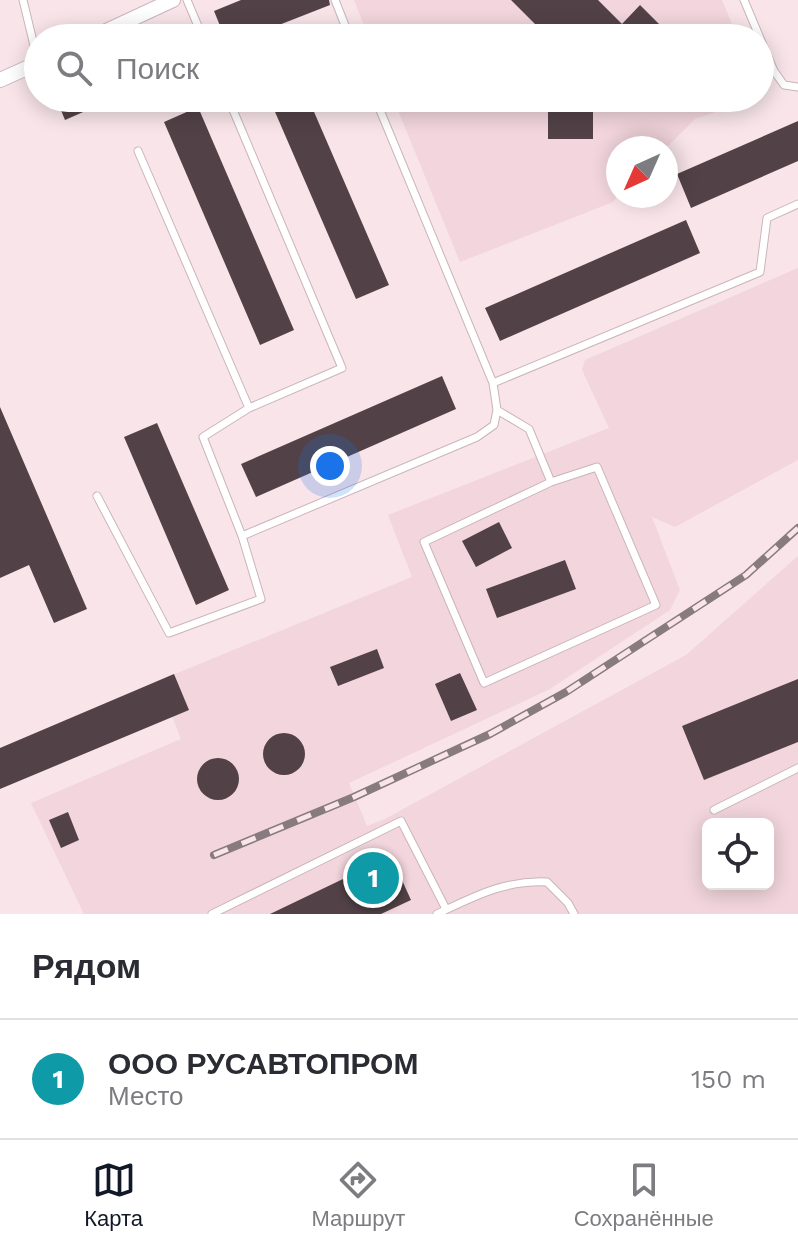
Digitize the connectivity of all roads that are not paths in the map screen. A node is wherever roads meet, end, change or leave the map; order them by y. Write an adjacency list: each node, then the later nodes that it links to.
1 (23, 0): 6 (lane)
2 (173, 0): 7 (street)
3 (187, 0): 8 (lane)
4 (335, 0): 9 (lane)
5 (744, 0): 10 (lane)
6 (29, 24)
7 (121, 24)
8 (197, 24)
9 (344, 24)
10 (754, 24)
11 (24, 69): 13 (street)
12 (774, 71): 14 (lane)
13 (0, 80)
14 (798, 87)
15 (234, 112): 20 (lane)
16 (381, 112): 19 (lane)
17 (138, 151): 20 (lane)
18 (798, 204): 19 (lane)
19 (493, 383): 21 (lane)
20 (249, 408): 24 (lane)
21 (497, 410): 22 (lane); 24 (lane)
22 (551, 482): 22 (lane)
23 (97, 496): 24 (lane)
24 (242, 536)
25 (798, 768): 26 (lane)
26 (714, 810)
27 (446, 909): 28 (lane); 29 (lane); 30 (lane)
28 (212, 914)
29 (437, 914)
30 (574, 914)

